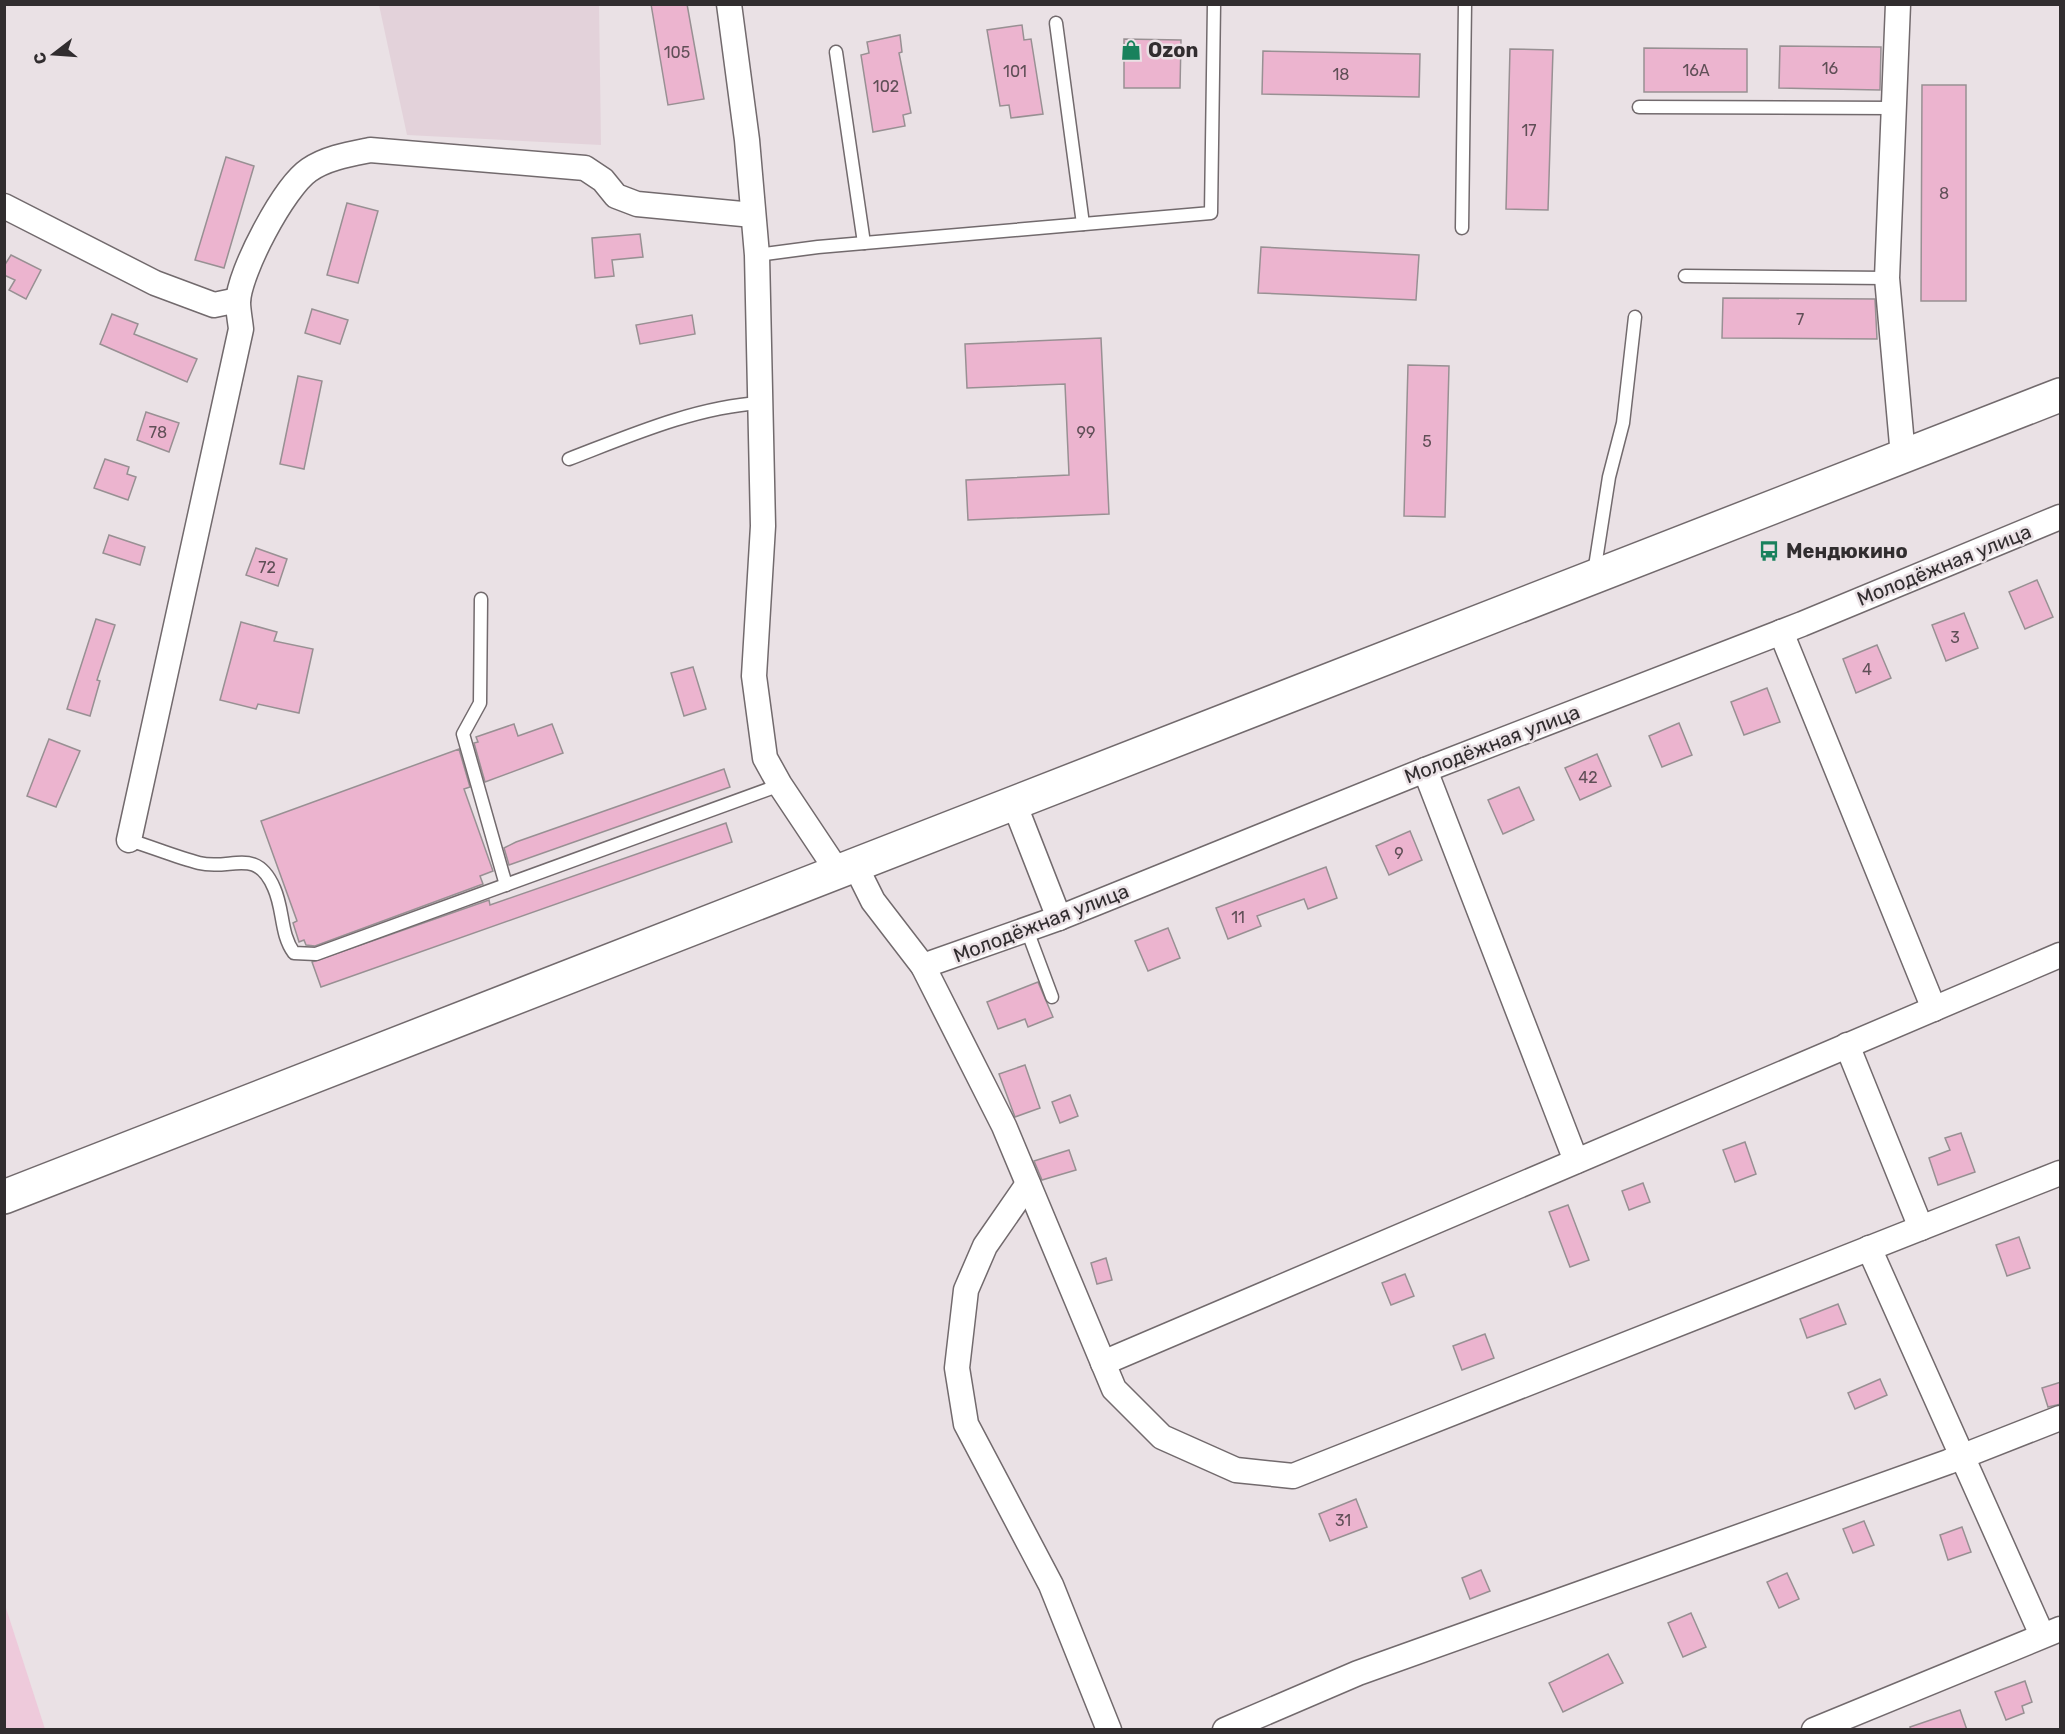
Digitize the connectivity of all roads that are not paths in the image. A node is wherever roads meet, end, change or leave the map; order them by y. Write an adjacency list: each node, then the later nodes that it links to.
1 (729, 4): 10 (street)
2 (1214, 4): 11 (lane)
3 (1465, 4): 12 (lane)
4 (1898, 4): 8 (street)
5 (1056, 23): 11 (lane)
6 (836, 52): 13 (lane)
7 (1639, 107): 8 (lane)
8 (1895, 108): 16 (street)
9 (4, 206): 17 (street)
10 (753, 215): 14 (street); 17 (street)
11 (1083, 224): 13 (lane)
12 (1462, 228)
13 (864, 243): 14 (lane)
14 (757, 255): 20 (street)
15 (1685, 276): 16 (lane)
16 (1887, 278): 21 (street)
17 (238, 300): 30 (street)
18 (1635, 316): 24 (lane)
19 (2061, 395): 21 (street)
20 (760, 403): 22 (lane); 28 (street)
21 (1903, 456): 24 (street)
22 (569, 459)
23 (2061, 517): 26 (street, Молодёжная улица)
24 (1593, 577): 29 (street)
25 (481, 599): 32 (lane)
26 (1781, 632): 27 (street, Молодёжная улица); 38 (street)
27 (1425, 770): 33 (street, Молодёжная улица); 40 (street)
28 (780, 785): 31 (street); 32 (lane)
29 (1014, 803): 31 (street); 33 (street)
30 (129, 840): 32 (lane)
31 (847, 868): 36 (street); 43 (street)
32 (506, 885)
33 (1059, 918): 34 (street, Молодёжная улица)
34 (1026, 930): 36 (street, Молодёжная улица); 37 (lane)
35 (2061, 955): 38 (street)
36 (923, 966): 42 (street)
37 (1052, 997)
38 (1934, 1009): 39 (street)
39 (1847, 1046): 40 (street); 44 (street)
40 (1576, 1161): 46 (street)
41 (2061, 1173): 44 (street)
42 (1028, 1184): 46 (street); 50 (street)
43 (4, 1197)
44 (1921, 1228): 45 (street)
45 (1869, 1248): 46 (street); 48 (street)
46 (1103, 1363)
47 (2061, 1418): 48 (street)
48 (1963, 1456): 49 (street); 51 (street)
49 (2051, 1632): 52 (street)
50 (1109, 1730)
51 (1225, 1730)
52 (1814, 1730)

